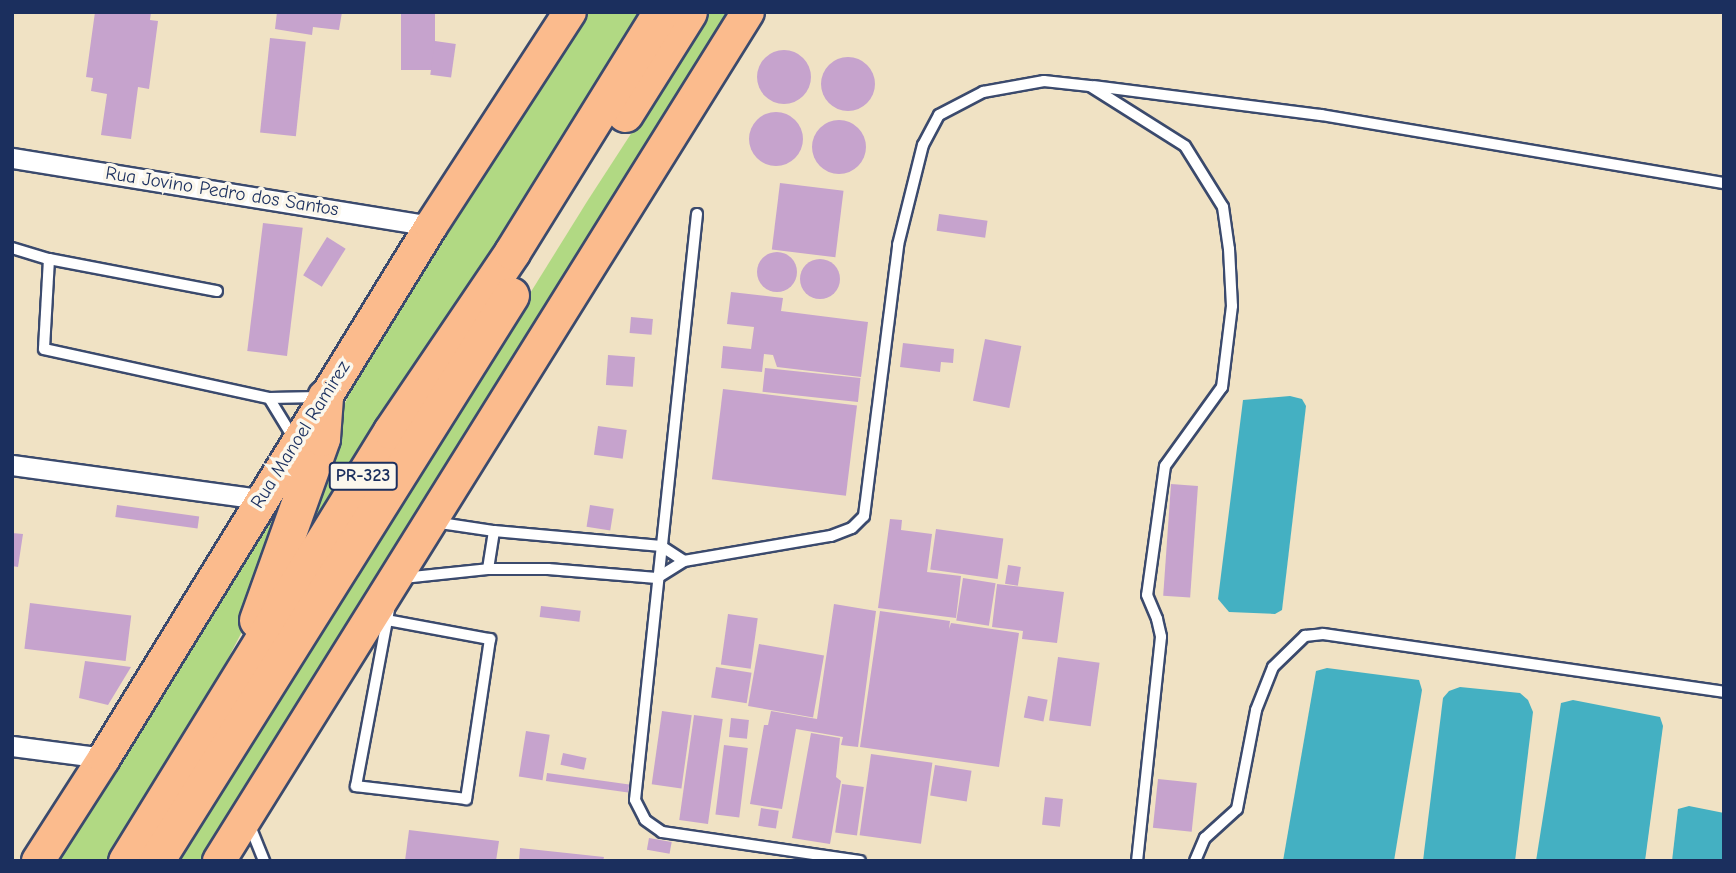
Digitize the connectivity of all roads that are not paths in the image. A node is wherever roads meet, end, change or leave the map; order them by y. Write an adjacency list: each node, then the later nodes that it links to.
1 (570, 12): 9 (main road, Rua Manoel Ramirez)
2 (661, 12): 27 (highway, PR-323)
3 (690, 12): 33 (highway, PR-323)
4 (748, 12): 18 (main road)
5 (1090, 86): 7 (lane); 21 (lane); 37 (lane)
6 (12, 158): 9 (street, Rua Jovino Pedro dos Santos)
7 (1724, 183)
8 (697, 214): 20 (lane)
9 (431, 226): 13 (main road, Rua Manoel Ramirez)
10 (12, 248): 11 (lane)
11 (49, 259): 12 (lane); 14 (lane)
12 (217, 291)
13 (326, 397): 14 (lane); 15 (main road, Rua Manoel Ramirez); 27 (highway)
14 (270, 398): 15 (lane)
15 (296, 443): 17 (main road, Rua Manoel Ramirez)
16 (12, 465): 17 (street)
17 (261, 499): 29 (main road, Rua Manoel Ramirez)
18 (436, 516): 19 (lane); 23 (main road)
19 (494, 531): 20 (lane); 22 (lane)
20 (661, 546): 21 (lane); 24 (lane)
21 (684, 561): 24 (lane)
22 (488, 569): 23 (lane); 24 (lane)
23 (395, 578): 25 (lane); 30 (main road)
24 (657, 578): 36 (lane)
25 (387, 620): 25 (lane)
26 (1724, 692): 38 (lane)
27 (227, 699): 32 (highway, PR-323)
28 (12, 746): 29 (street)
29 (104, 758): 31 (main road, Rua Manoel Ramirez)
30 (246, 816): 34 (main road); 35 (lane)
31 (38, 861)
32 (125, 861)
33 (156, 861)
34 (219, 861)
35 (264, 861)
36 (860, 861)
37 (1137, 861)
38 (1195, 861)

